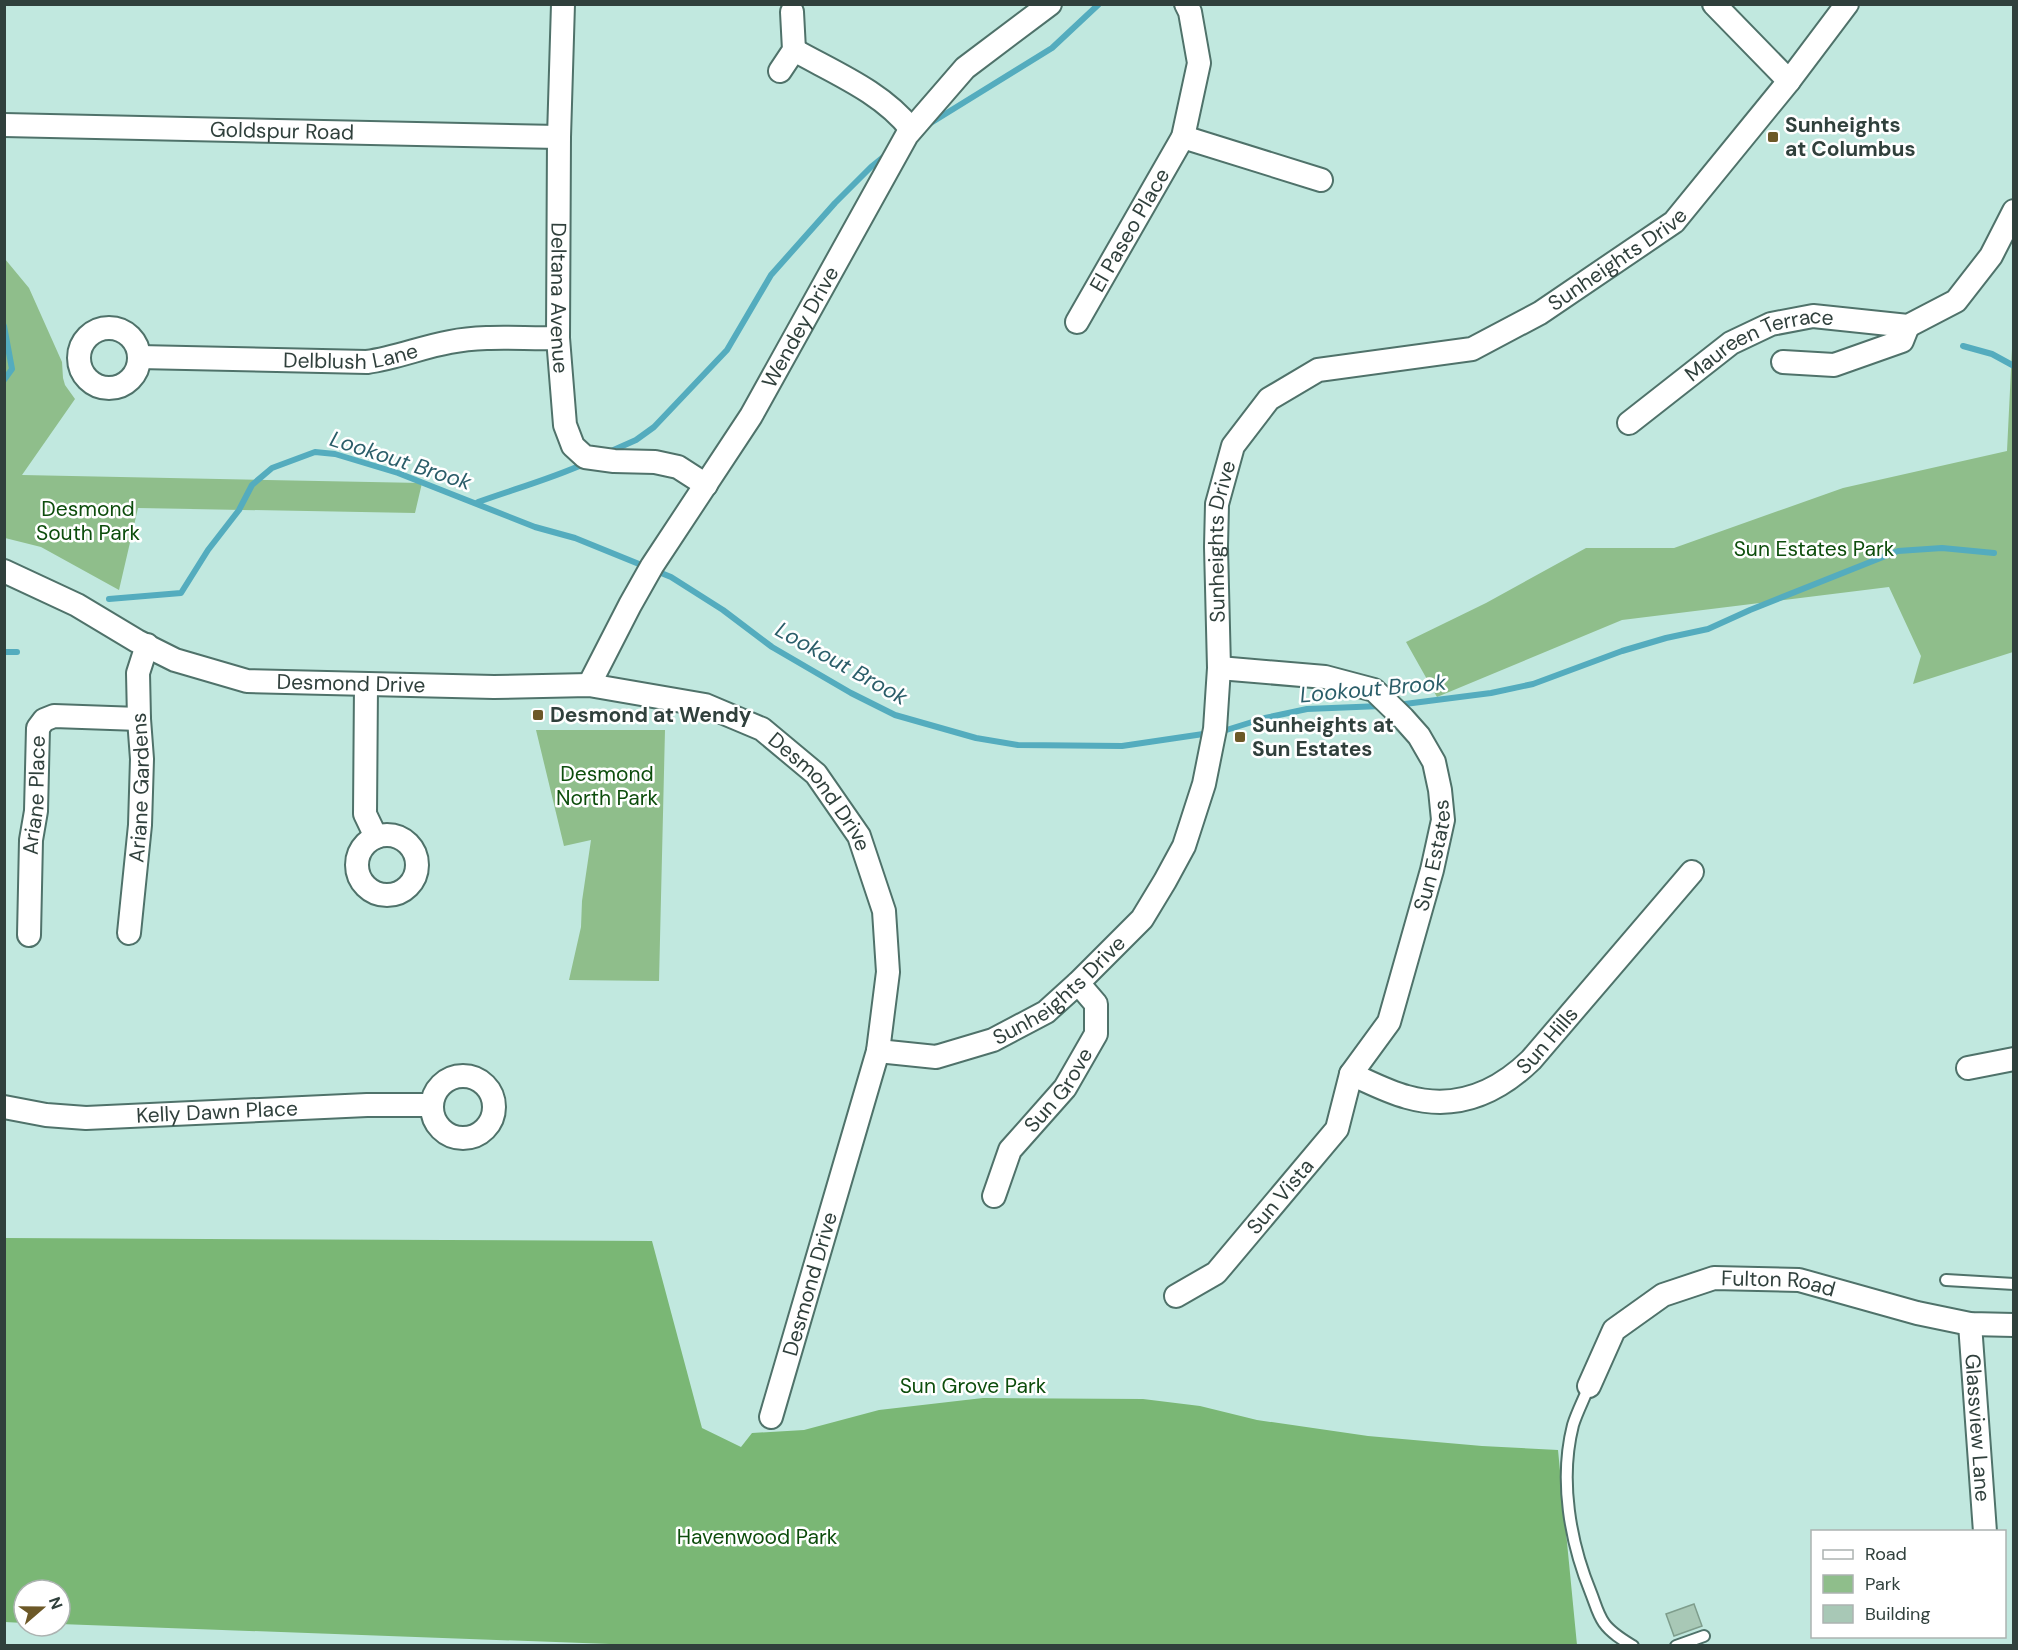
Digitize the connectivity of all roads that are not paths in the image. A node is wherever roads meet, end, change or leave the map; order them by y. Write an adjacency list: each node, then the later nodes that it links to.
1 (563, 4): 12 (street, Deltana Avenue)
2 (1050, 4): 11 (street, Wendey Drive)
3 (1186, 4): 13 (street, El Paseo Place)
4 (1714, 4): 9 (street)
5 (1847, 4): 9 (street, Sunheights Drive)
6 (792, 12): 7 (street)
7 (794, 50): 8 (street); 11 (street)
8 (780, 71)
9 (1789, 81): 25 (street, Sunheights Drive)
10 (4, 125): 12 (street, Goldspur Road)
11 (911, 129): 22 (street, Wendey Drive)
12 (559, 137): 18 (street, Deltana Avenue)
13 (1183, 137): 14 (street); 16 (street, El Paseo Place)
14 (1321, 180)
15 (2013, 211): 17 (street, Maureen Terrace)
16 (1077, 322)
17 (1908, 326): 20 (street, Maureen Terrace); 21 (street, Maureen Terrace)
18 (558, 338): 19 (street, Delblush Lane); 22 (street, Deltana Avenue)
19 (139, 357)
20 (1783, 362)
21 (1629, 423)
22 (706, 485): 27 (street, Wendey Drive)
23 (4, 571): 24 (street, Desmond Drive)
24 (147, 645): 26 (street, Desmond Drive); 28 (street, Ariane Gardens)
25 (1219, 668): 33 (street, Sunheights Drive); 37 (street, Sun Estates)
26 (366, 685): 27 (street, Desmond Drive); 29 (street)
27 (589, 685): 34 (street, Desmond Drive)
28 (139, 719): 31 (street, Ariane Gardens); 32 (street, Ariane Place)
29 (376, 837)
30 (1692, 872): 37 (street, Sun Hills)
31 (129, 933)
32 (28, 935)
33 (1078, 983): 34 (street, Sunheights Drive); 40 (street, Sun Grove)
34 (878, 1051): 47 (street, Desmond Drive)
35 (2013, 1059): 36 (street)
36 (1968, 1068)
37 (1351, 1074): 43 (street, Sun Vista)
38 (431, 1105): 39 (street, Kelly Dawn Place)
39 (4, 1107)
40 (994, 1196)
41 (1946, 1280): 42 (lane)
42 (2013, 1284)
43 (1176, 1296)
44 (1970, 1324): 45 (street, Fulton Road); 46 (street, Fulton Road); 48 (street, Glassview Lane)
45 (2013, 1325)
46 (1589, 1386): 50 (lane)
47 (771, 1417)
48 (1985, 1530)
49 (1704, 1636): 51 (lane)
50 (1633, 1646)
51 (1676, 1646)

